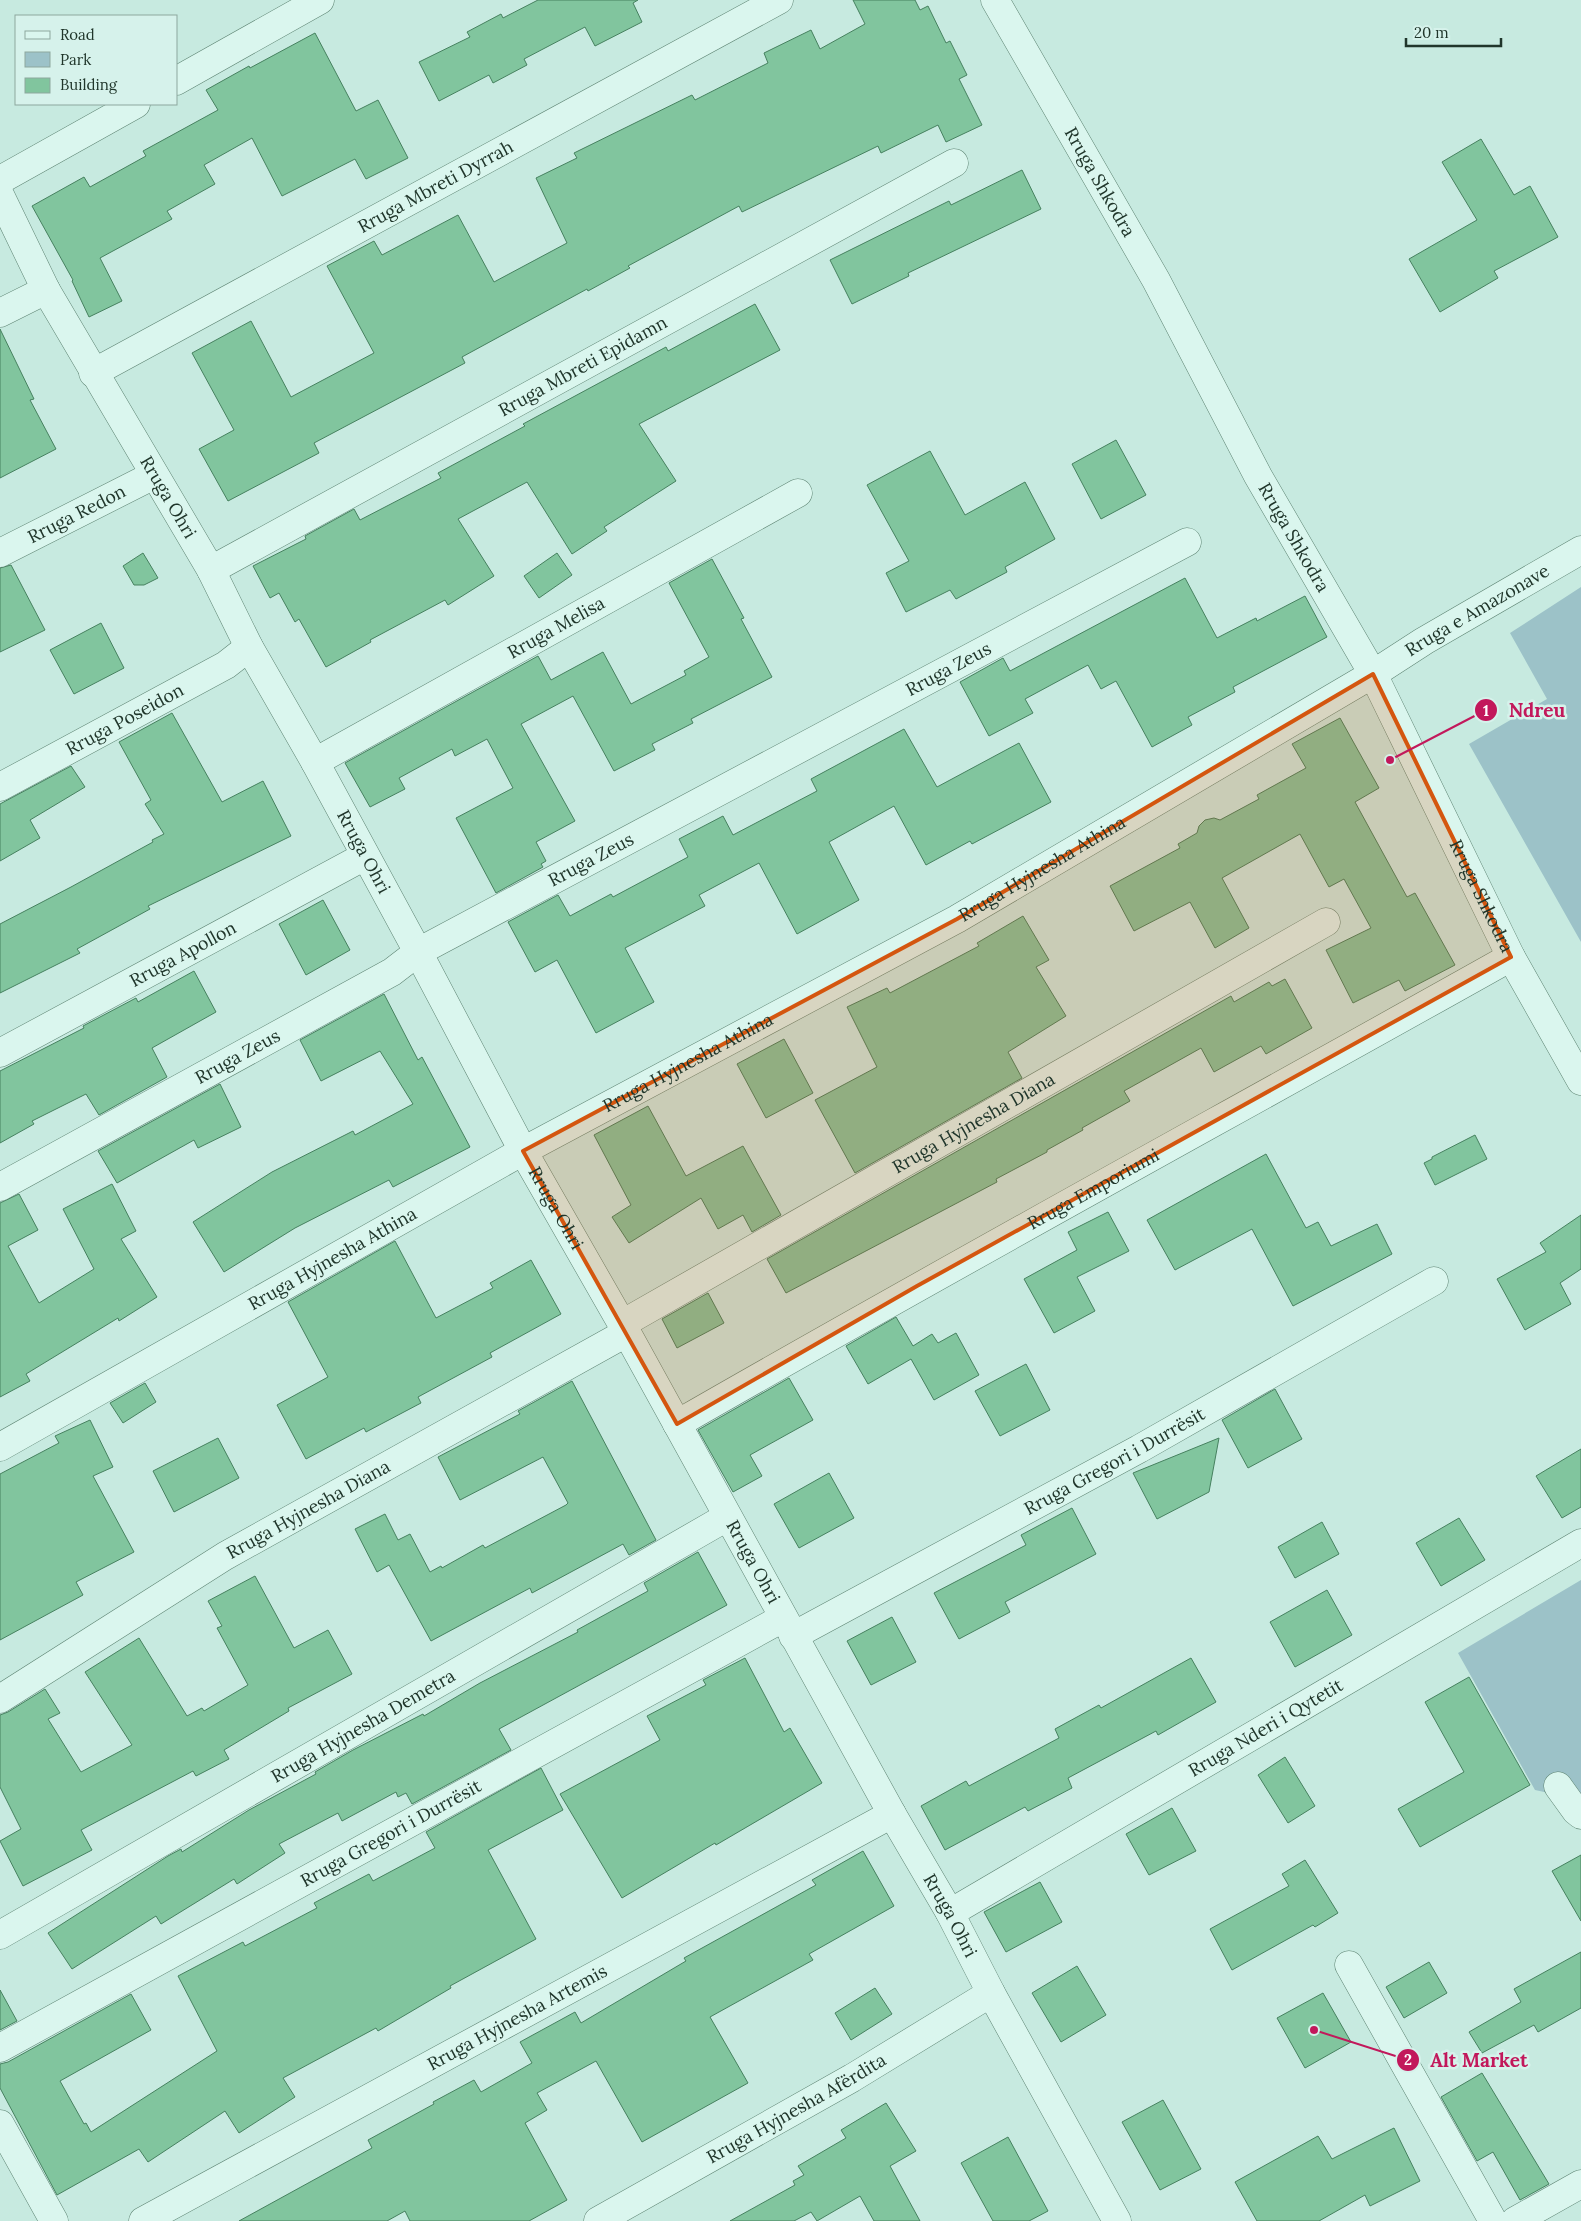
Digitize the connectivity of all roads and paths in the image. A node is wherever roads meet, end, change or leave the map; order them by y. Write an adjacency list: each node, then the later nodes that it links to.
1 (320, 0): 4 (street)
2 (779, 0): 11 (street, Rruga Mbreti Dyrrah)
3 (995, 0): 19 (street, Rruga Shkodra)
4 (178, 80)
5 (134, 105): 7 (street)
6 (954, 162): 17 (street, Rruga Mbreti Epidamn)
7 (0, 180)
8 (0, 195): 9 (street, Rruga Ohri)
9 (46, 290): 10 (street); 11 (street, Rruga Ohri)
10 (0, 314)
11 (93, 373): 12 (street, Rruga Ohri)
12 (154, 475): 16 (street, Rruga Redon); 17 (street, Rruga Ohri)
13 (798, 493): 20 (street, Rruga Melisa)
14 (1187, 542): 24 (street, Rruga Zeus)
15 (1581, 550): 19 (street, Rruga e Amazonave)
16 (0, 554)
17 (211, 570): 18 (street, Rruga Ohri)
18 (250, 647): 20 (street, Rruga Ohri); 21 (street, Rruga Poseidon)
19 (1373, 674): 25 (street, Rruga Shkodra); 28 (street, Rruga Hyjnesha Athina)
20 (315, 762): 22 (street, Rruga Ohri)
21 (0, 787)
22 (365, 856): 24 (street, Rruga Ohri); 26 (street, Rruga Apollon)
23 (1326, 922): 31 (street, Rruga Hyjnesha Diana)
24 (418, 952): 28 (street, Rruga Ohri); 29 (street, Rruga Zeus)
25 (1511, 957): 27 (street, Rruga Shkodra); 32 (street, Rruga Emporiumi)
26 (0, 1053)
27 (1581, 1081)
28 (523, 1151): 31 (street, Rruga Ohri); 33 (street, Rruga Hyjnesha Athina)
29 (0, 1186)
30 (1434, 1281): 36 (street, Rruga Gregori i Durrësit)
31 (624, 1329): 32 (street, Rruga Ohri); 37 (street, Rruga Hyjnesha Diana)
32 (677, 1424): 34 (street, Rruga Ohri)
33 (0, 1447)
34 (727, 1517): 36 (street, Rruga Ohri); 42 (street, Rruga Hyjnesha Demetra)
35 (1581, 1543): 41 (street, Rruga Nderi i Qytetit)
36 (788, 1627): 39 (street, Rruga Ohri); 45 (street, Rruga Gregori i Durrësit)
37 (0, 1699)
38 (1558, 1786): 40 (street)
39 (892, 1814): 41 (street, Rruga Ohri); 50 (street, Rruga Hyjnesha Artemis)
40 (1581, 1815)
41 (950, 1913): 44 (street, Rruga Ohri)
42 (0, 1936)
43 (1349, 1965): 53 (street)
44 (991, 1993): 51 (street, Rruga Hyjnesha Afërdita); 52 (street, Rruga Ohri)
45 (0, 2048)
46 (0, 2124): 47 (street)
47 (8, 2159): 49 (street)
48 (1581, 2184): 54 (street)
49 (54, 2221)
50 (143, 2221)
51 (598, 2221)
52 (1117, 2221)
53 (1494, 2221)
54 (1515, 2221)

